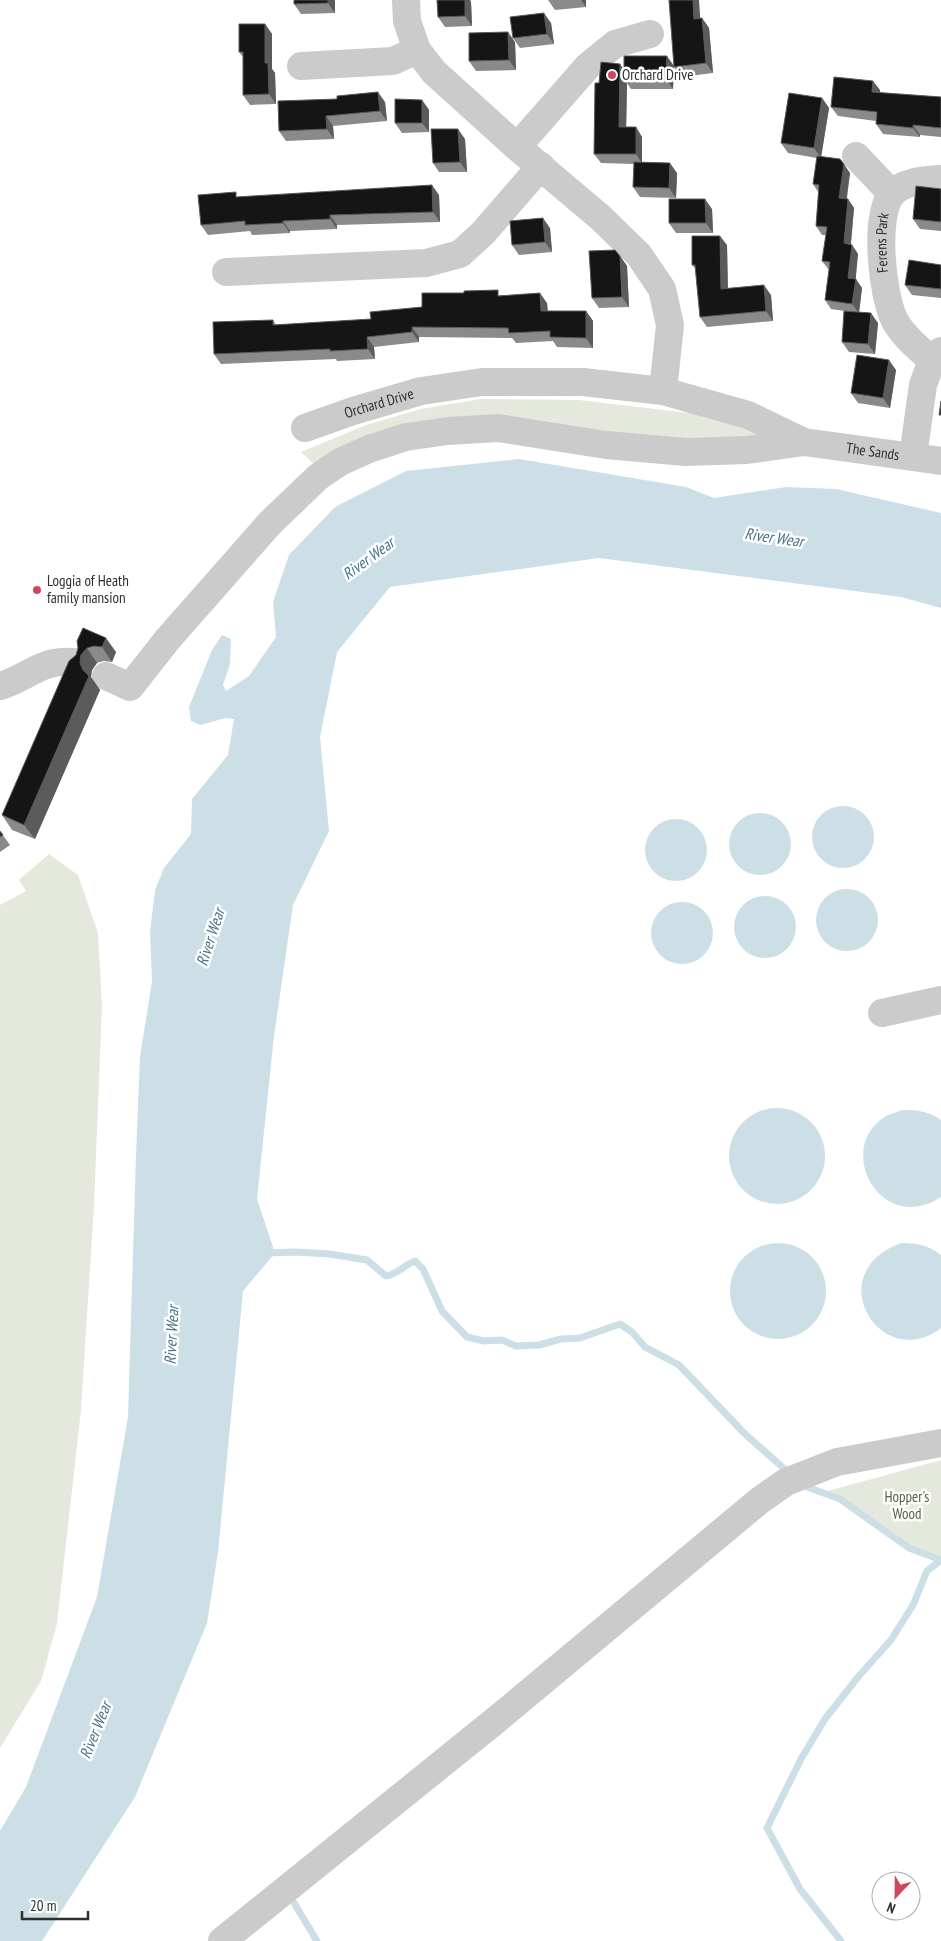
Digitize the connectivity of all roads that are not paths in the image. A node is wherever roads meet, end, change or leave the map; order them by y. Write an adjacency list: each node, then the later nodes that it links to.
1 (406, 0): 3 (street)
2 (650, 34): 5 (street)
3 (417, 50): 4 (street); 5 (street)
4 (301, 66)
5 (517, 146): 7 (street)
6 (856, 156): 9 (street)
7 (541, 166): 10 (street); 12 (street)
8 (941, 179): 9 (street, Ferens Park)
9 (892, 194): 11 (street, Ferens Park)
10 (226, 272)
11 (936, 356): 15 (street, Ferens Park)
12 (663, 392): 13 (street, Orchard Drive); 14 (street, Orchard Drive)
13 (305, 428)
14 (804, 442): 15 (street, The Sands); 18 (street)
15 (913, 456): 16 (street, The Sands)
16 (941, 460)
17 (73, 662): 19 (street)
18 (106, 676)
19 (0, 686)
20 (941, 1000): 21 (street)
21 (882, 1013)
22 (941, 1443): 23 (street)
23 (222, 1941)

